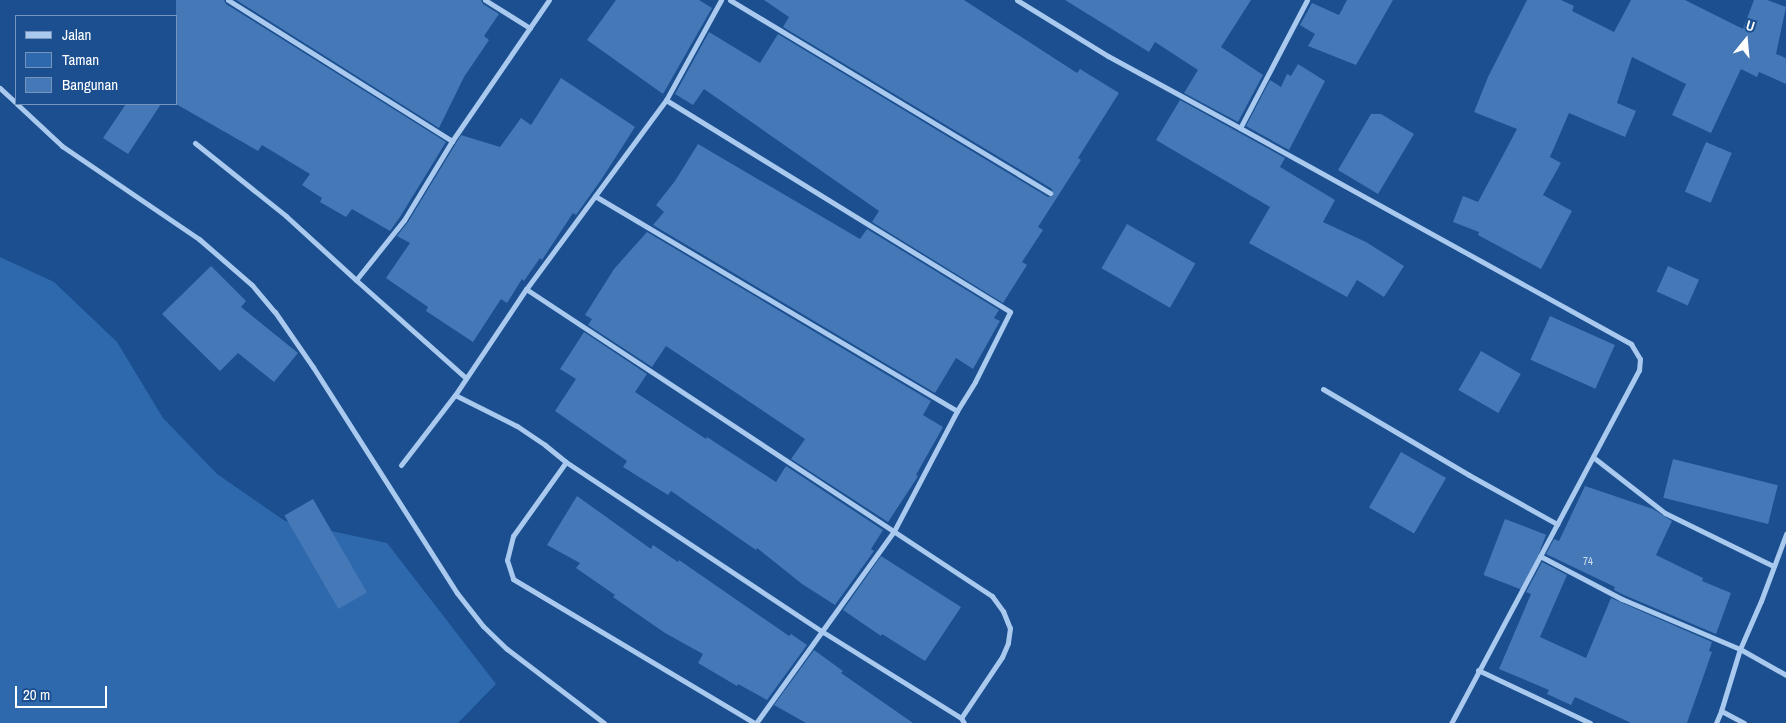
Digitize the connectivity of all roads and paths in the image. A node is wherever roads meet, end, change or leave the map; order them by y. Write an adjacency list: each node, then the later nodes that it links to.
1 (228, 0): 14 (street)
2 (485, 0): 8 (street)
3 (549, 0): 8 (street)
4 (721, 0): 10 (street)
5 (730, 0): 16 (street)
6 (1017, 0): 13 (street)
7 (1307, 0): 13 (street)
8 (530, 28): 14 (street)
9 (0, 88): 11 (street)
10 (666, 100): 17 (street); 23 (street)
11 (15, 101)
12 (19, 105): 38 (street)
13 (1240, 128): 24 (street)
14 (452, 141): 18 (street)
15 (195, 143): 18 (street)
16 (1050, 193)
17 (595, 196): 19 (street); 23 (street)
18 (356, 280): 20 (street)
19 (526, 289): 20 (street); 28 (street)
20 (466, 378): 22 (street)
21 (1324, 389): 27 (street)
22 (455, 395): 25 (street); 26 (street)
23 (957, 411): 28 (street)
24 (1592, 457): 27 (street); 31 (street)
25 (566, 462): 32 (street); 39 (street)
26 (402, 465)
27 (1557, 524): 30 (street)
28 (894, 531): 32 (street); 37 (street)
29 (1786, 534): 31 (street)
30 (1540, 556): 33 (street); 34 (street)
31 (1773, 566): 33 (street)
32 (823, 632): 37 (street); 39 (street)
33 (1740, 649): 35 (street); 36 (street)
34 (1478, 670): 40 (street); 41 (street)
35 (1786, 675)
36 (1721, 711): 42 (street); 43 (street)
37 (963, 720)
38 (604, 723)
39 (756, 723)
40 (1451, 723)
41 (1590, 723)
42 (1716, 723)
43 (1744, 723)

